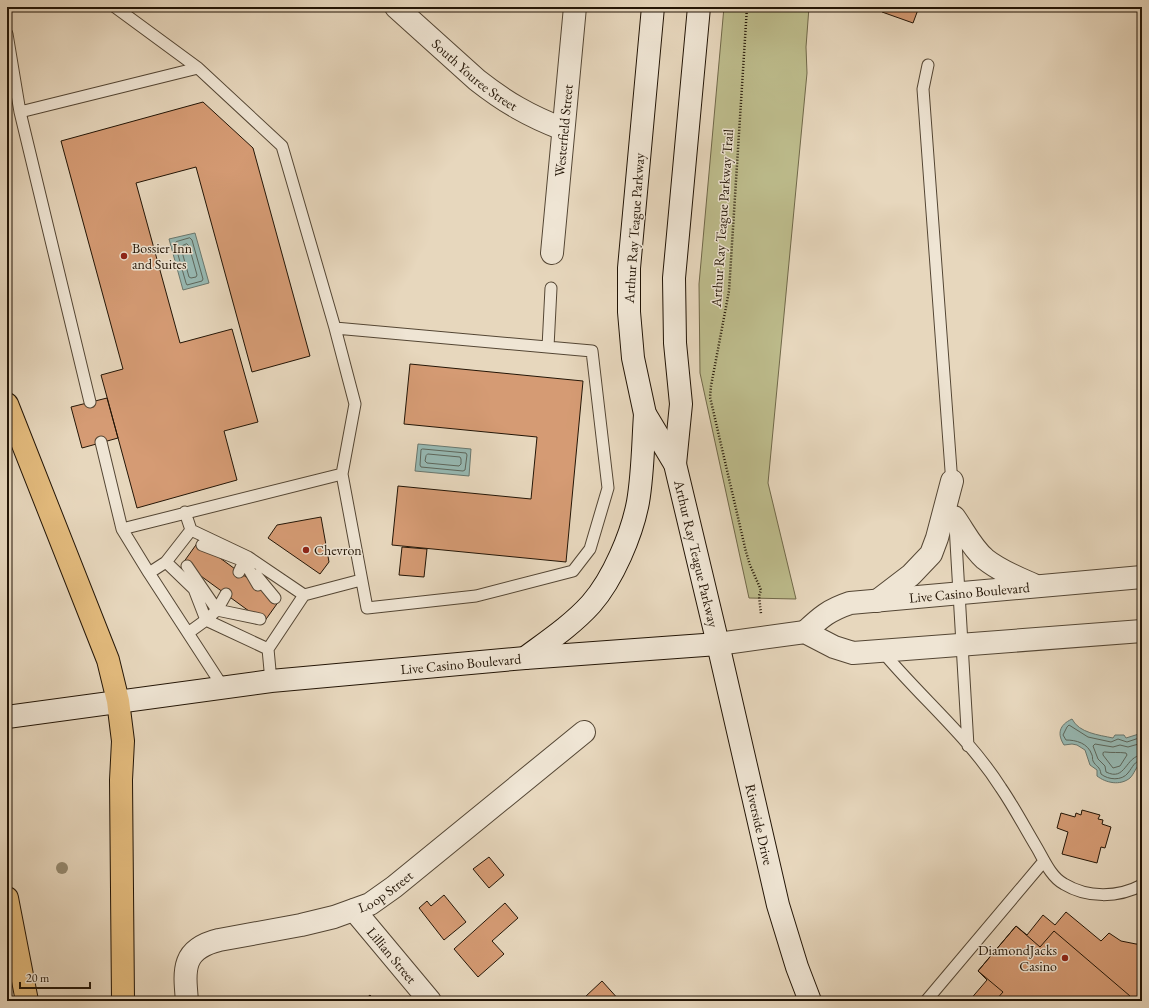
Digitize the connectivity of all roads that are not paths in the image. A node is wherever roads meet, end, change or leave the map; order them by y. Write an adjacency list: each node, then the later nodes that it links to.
1 (115, 7): 8 (lane)
2 (396, 7): 10 (street, South Youree Street)
3 (575, 7): 10 (street, Westerfield Street)
4 (653, 7): 17 (street, Arthur Ray Teague Parkway)
5 (699, 7): 19 (street, Arthur Ray Teague Parkway)
6 (7, 34): 9 (lane)
7 (928, 65): 21 (lane)
8 (198, 68): 9 (lane); 13 (lane)
9 (20, 112): 15 (lane)
10 (563, 128): 11 (street, Westerfield Street)
11 (552, 253)
12 (551, 288): 14 (lane)
13 (335, 328): 14 (lane); 20 (lane)
14 (548, 347): 35 (lane)
15 (90, 402)
16 (7, 404): 57 (highway)
17 (645, 414): 19 (street, Arthur Ray Teague Parkway); 54 (street)
18 (101, 442): 24 (lane)
19 (675, 464): 50 (street, Arthur Ray Teague Parkway)
20 (342, 474): 22 (lane); 35 (lane)
21 (952, 481): 23 (lane); 42 (street)
22 (185, 512): 24 (lane); 25 (lane)
23 (954, 517): 37 (street); 38 (lane)
24 (122, 529): 32 (lane)
25 (191, 530): 28 (lane); 29 (lane)
26 (202, 545): 28 (lane)
27 (218, 557): 28 (lane)
28 (246, 559): 31 (lane); 36 (lane); 40 (lane); 41 (lane)
29 (166, 562): 32 (lane); 46 (lane)
30 (187, 566): 44 (lane)
31 (239, 572)
32 (149, 573): 49 (lane)
33 (202, 577): 44 (lane)
34 (1142, 577): 37 (street, Live Casino Boulevard)
35 (361, 580): 40 (lane)
36 (258, 585)
37 (1036, 586): 38 (street, Live Casino Boulevard)
38 (958, 592): 42 (street, Live Casino Boulevard); 51 (lane)
39 (226, 594): 44 (lane)
40 (304, 596): 52 (lane)
41 (275, 598)
42 (877, 601): 48 (street, Live Casino Boulevard)
43 (243, 607): 44 (lane)
44 (217, 610): 45 (lane); 46 (lane)
45 (260, 619)
46 (206, 620): 49 (lane); 52 (lane)
47 (1142, 631): 51 (street)
48 (805, 632): 50 (street, Live Casino Boulevard); 53 (street)
49 (188, 633): 56 (lane)
50 (718, 644): 54 (street, Live Casino Boulevard); 69 (street, Riverside Drive)
51 (962, 645): 53 (street); 60 (lane)
52 (268, 649): 55 (lane)
53 (881, 650): 60 (lane)
54 (525, 658): 55 (street, Live Casino Boulevard)
55 (271, 681): 56 (street, Live Casino Boulevard)
56 (223, 687): 57 (street, Live Casino Boulevard)
57 (118, 701): 58 (street, Live Casino Boulevard); 66 (highway)
58 (7, 717)
59 (584, 732): 64 (street, Loop Street)
60 (968, 746): 61 (lane)
61 (1044, 861): 62 (lane); 70 (lane)
62 (1142, 885)
63 (7, 898): 65 (highway)
64 (354, 910): 67 (street, Loop Street); 68 (street, Lillian Street)
65 (27, 1001)
66 (122, 1001)
67 (188, 1001)
68 (430, 1001)
69 (810, 1001)
70 (926, 1001)

